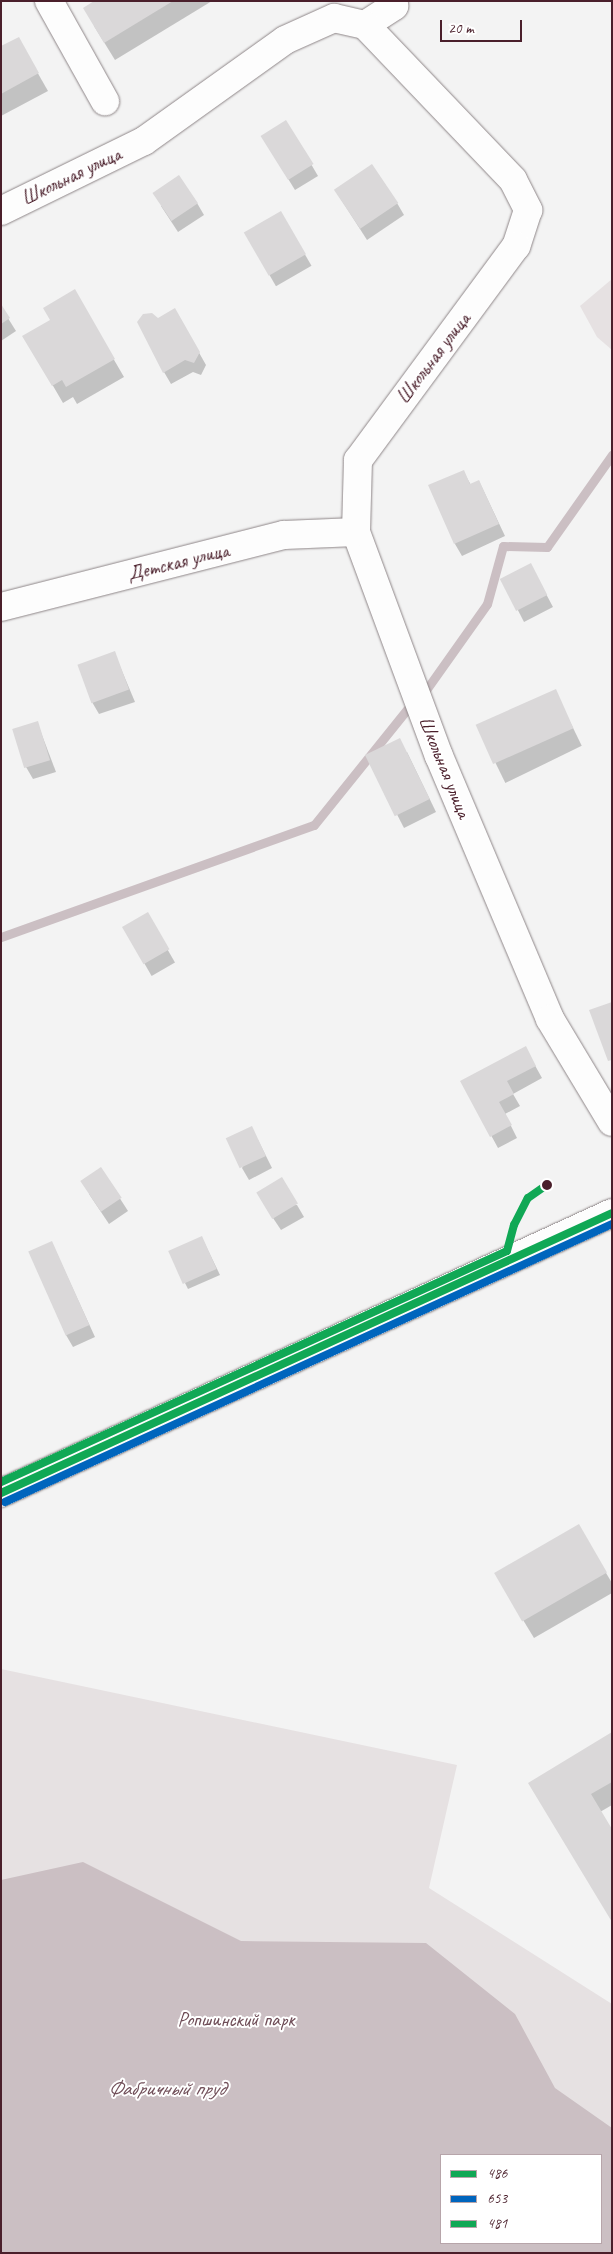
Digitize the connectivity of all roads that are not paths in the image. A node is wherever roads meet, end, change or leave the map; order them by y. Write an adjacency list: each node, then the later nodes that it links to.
1 (49, 1): 4 (street)
2 (397, 3): 3 (street)
3 (365, 25): 5 (street, Школьная улица); 6 (street, Школьная улица)
4 (105, 101)
5 (1, 211)
6 (356, 532): 7 (street, Детская улица); 8 (street, Школьная улица)
7 (1, 607)
8 (612, 1122)
9 (612, 1213): 10 (street)
10 (1, 1493)

